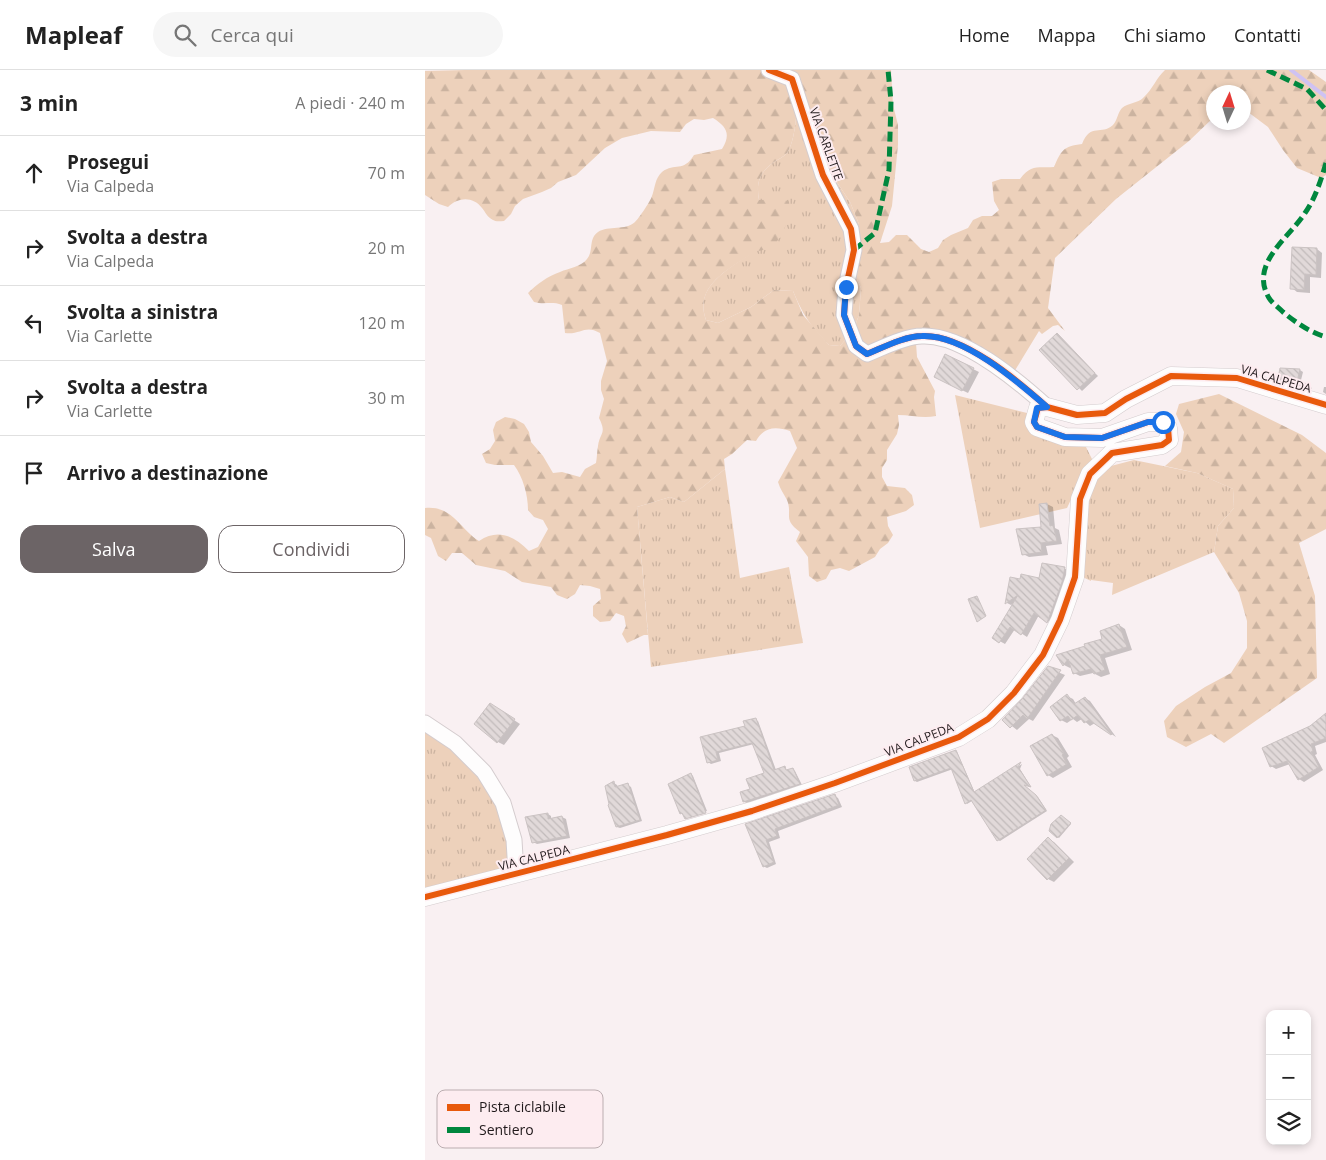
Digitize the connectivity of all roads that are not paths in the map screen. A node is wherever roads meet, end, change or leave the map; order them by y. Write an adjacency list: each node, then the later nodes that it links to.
1 (769, 70): 3 (street, VIA CARLETTE)
2 (1326, 404): 3 (street, VIA CALPEDA)
3 (1047, 407): 5 (street, VIA CALPEDA)
4 (425, 723): 5 (street)
5 (517, 874): 6 (street, VIA CALPEDA)
6 (425, 898)

